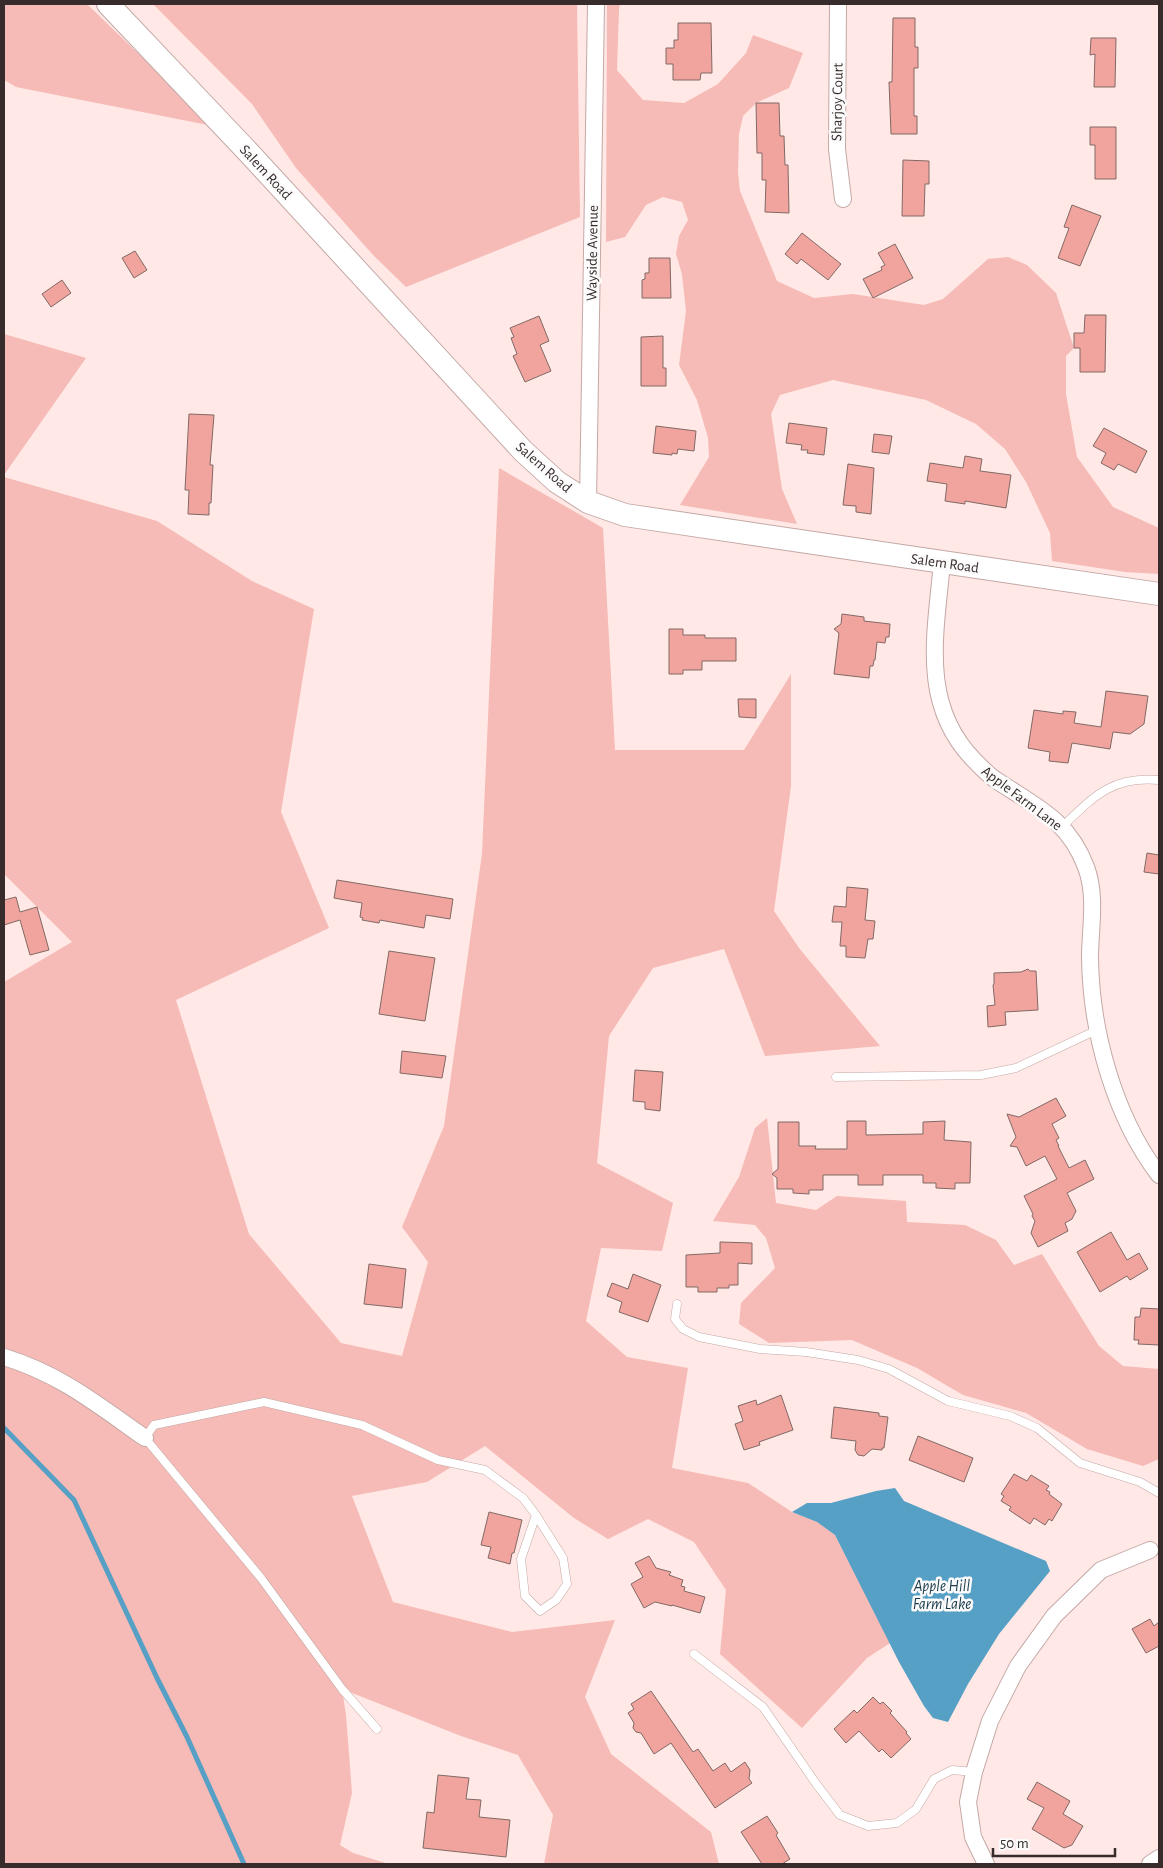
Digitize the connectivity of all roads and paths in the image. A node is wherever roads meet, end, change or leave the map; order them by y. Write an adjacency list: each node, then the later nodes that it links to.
1 (108, 4): 5 (street, Salem Road)
2 (596, 4): 5 (street, Wayside Avenue)
3 (838, 4): 4 (street, Sharjoy Court)
4 (843, 199)
5 (588, 502): 6 (street, Salem Road)
6 (942, 562): 7 (street, Salem Road); 9 (street, Apple Farm Lane)
7 (1159, 594)
8 (1159, 780): 9 (lane)
9 (1062, 827): 10 (street, Apple Farm Lane)
10 (1097, 1030): 11 (lane); 12 (street, Apple Farm Lane)
11 (836, 1077)
12 (1159, 1175)
13 (677, 1304): 16 (lane)
14 (4, 1357): 15 (street)
15 (145, 1438): 17 (lane); 20 (lane)
16 (1159, 1493)
17 (536, 1515): 17 (lane)
18 (1154, 1549): 21 (street)
19 (694, 1654): 21 (lane)
20 (376, 1729)
21 (974, 1772): 23 (street)
22 (1159, 1858): 24 (street)
23 (986, 1864)
24 (1150, 1864)

